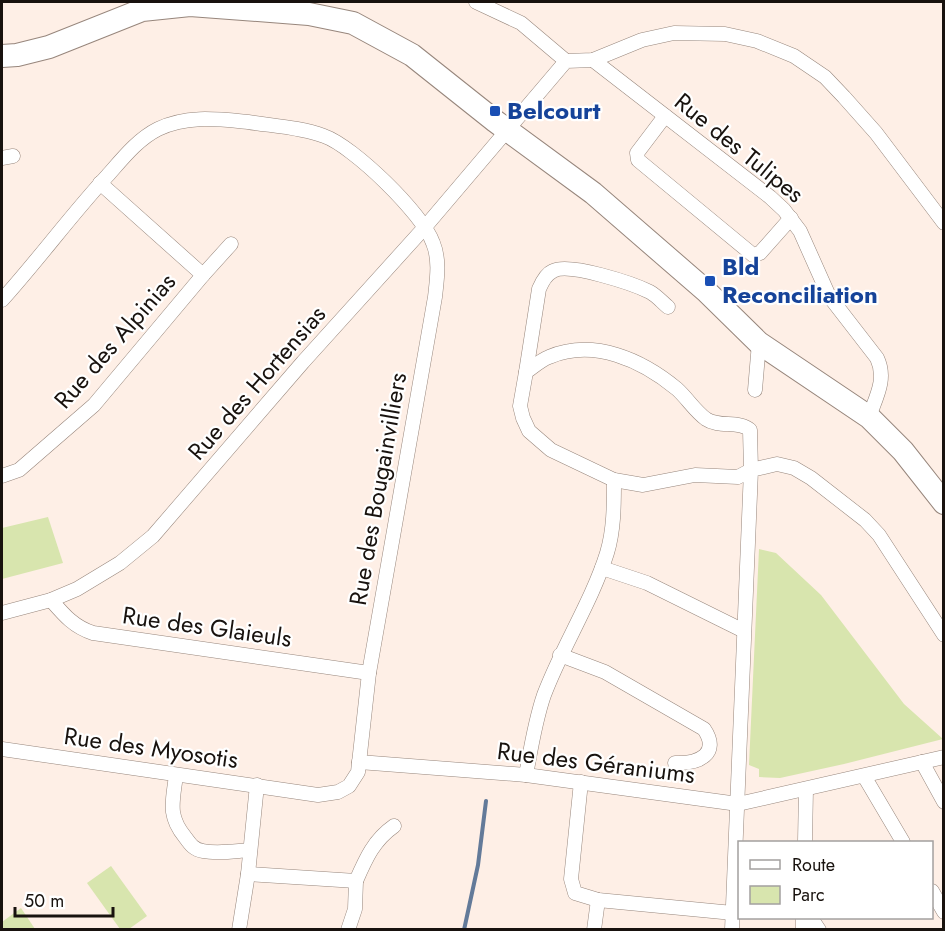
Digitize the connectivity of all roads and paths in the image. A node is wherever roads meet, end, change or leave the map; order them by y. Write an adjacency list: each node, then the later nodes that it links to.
1 (476, 2): 4 (street)
2 (2, 56): 6 (main road)
3 (593, 60): 4 (street); 5 (street, Rue des Tulipes); 9 (street)
4 (566, 61): 6 (street, Rue des Hortensias)
5 (665, 116): 8 (street, Rue des Tulipes); 8 (street)
6 (507, 129): 10 (street, Rue des Hortensias); 15 (main road)
7 (100, 183): 10 (street); 12 (street, Rue des Alpinias); 13 (street)
8 (791, 218): 18 (street, Rue des Tulipes)
9 (944, 223)
10 (425, 227): 24 (street, Rue des Hortensias); 29 (street, Rue des Bougainvilliers)
11 (231, 244): 12 (street, Rue des Alpinias)
12 (203, 275): 20 (street, Rue des Alpinias)
13 (2, 300)
14 (668, 308): 16 (street)
15 (759, 343): 17 (street); 18 (main road)
16 (526, 372): 19 (street); 21 (street)
17 (755, 390)
18 (869, 417): 22 (main road)
19 (751, 470): 21 (street); 26 (street); 27 (street)
20 (2, 476)
21 (614, 480): 23 (street)
22 (944, 503)
23 (602, 568): 26 (street); 28 (street)
24 (51, 600): 25 (street, Rue des Hortensias); 29 (street, Rue des Glaieuls)
25 (2, 613)
26 (744, 631): 42 (street)
27 (944, 634)
28 (560, 655): 34 (street); 36 (street)
29 (369, 673): 32 (street, Rue des Bougainvilliers)
30 (2, 753): 35 (street, Rue des Myosotis)
31 (944, 757): 33 (street, Rue des Géraniums)
32 (359, 762): 36 (street, Rue des Géraniums); 39 (street)
33 (922, 762): 37 (street, Rue des Géraniums); 41 (street)
34 (675, 763)
35 (176, 775): 39 (street, Rue des Myosotis); 46 (street)
36 (526, 775): 38 (street, Rue des Géraniums)
37 (864, 776): 40 (street, Rue des Géraniums); 45 (street)
38 (581, 782): 42 (street, Rue des Géraniums); 50 (street)
39 (257, 785): 46 (street, Rue des Myosotis)
40 (806, 789): 42 (street, Rue des Géraniums); 44 (street)
41 (944, 802)
42 (738, 804): 52 (street)
43 (394, 826): 48 (street)
44 (805, 841)
45 (902, 841)
46 (250, 850): 47 (street, Rue des Myosotis)
47 (248, 874): 48 (street); 53 (street, Rue des Myosotis)
48 (356, 880): 54 (street)
49 (933, 893): 51 (street)
50 (597, 900): 52 (street); 55 (street)
51 (944, 912)
52 (733, 913): 56 (street)
53 (240, 930)
54 (348, 930)
55 (594, 930)
56 (732, 930)

